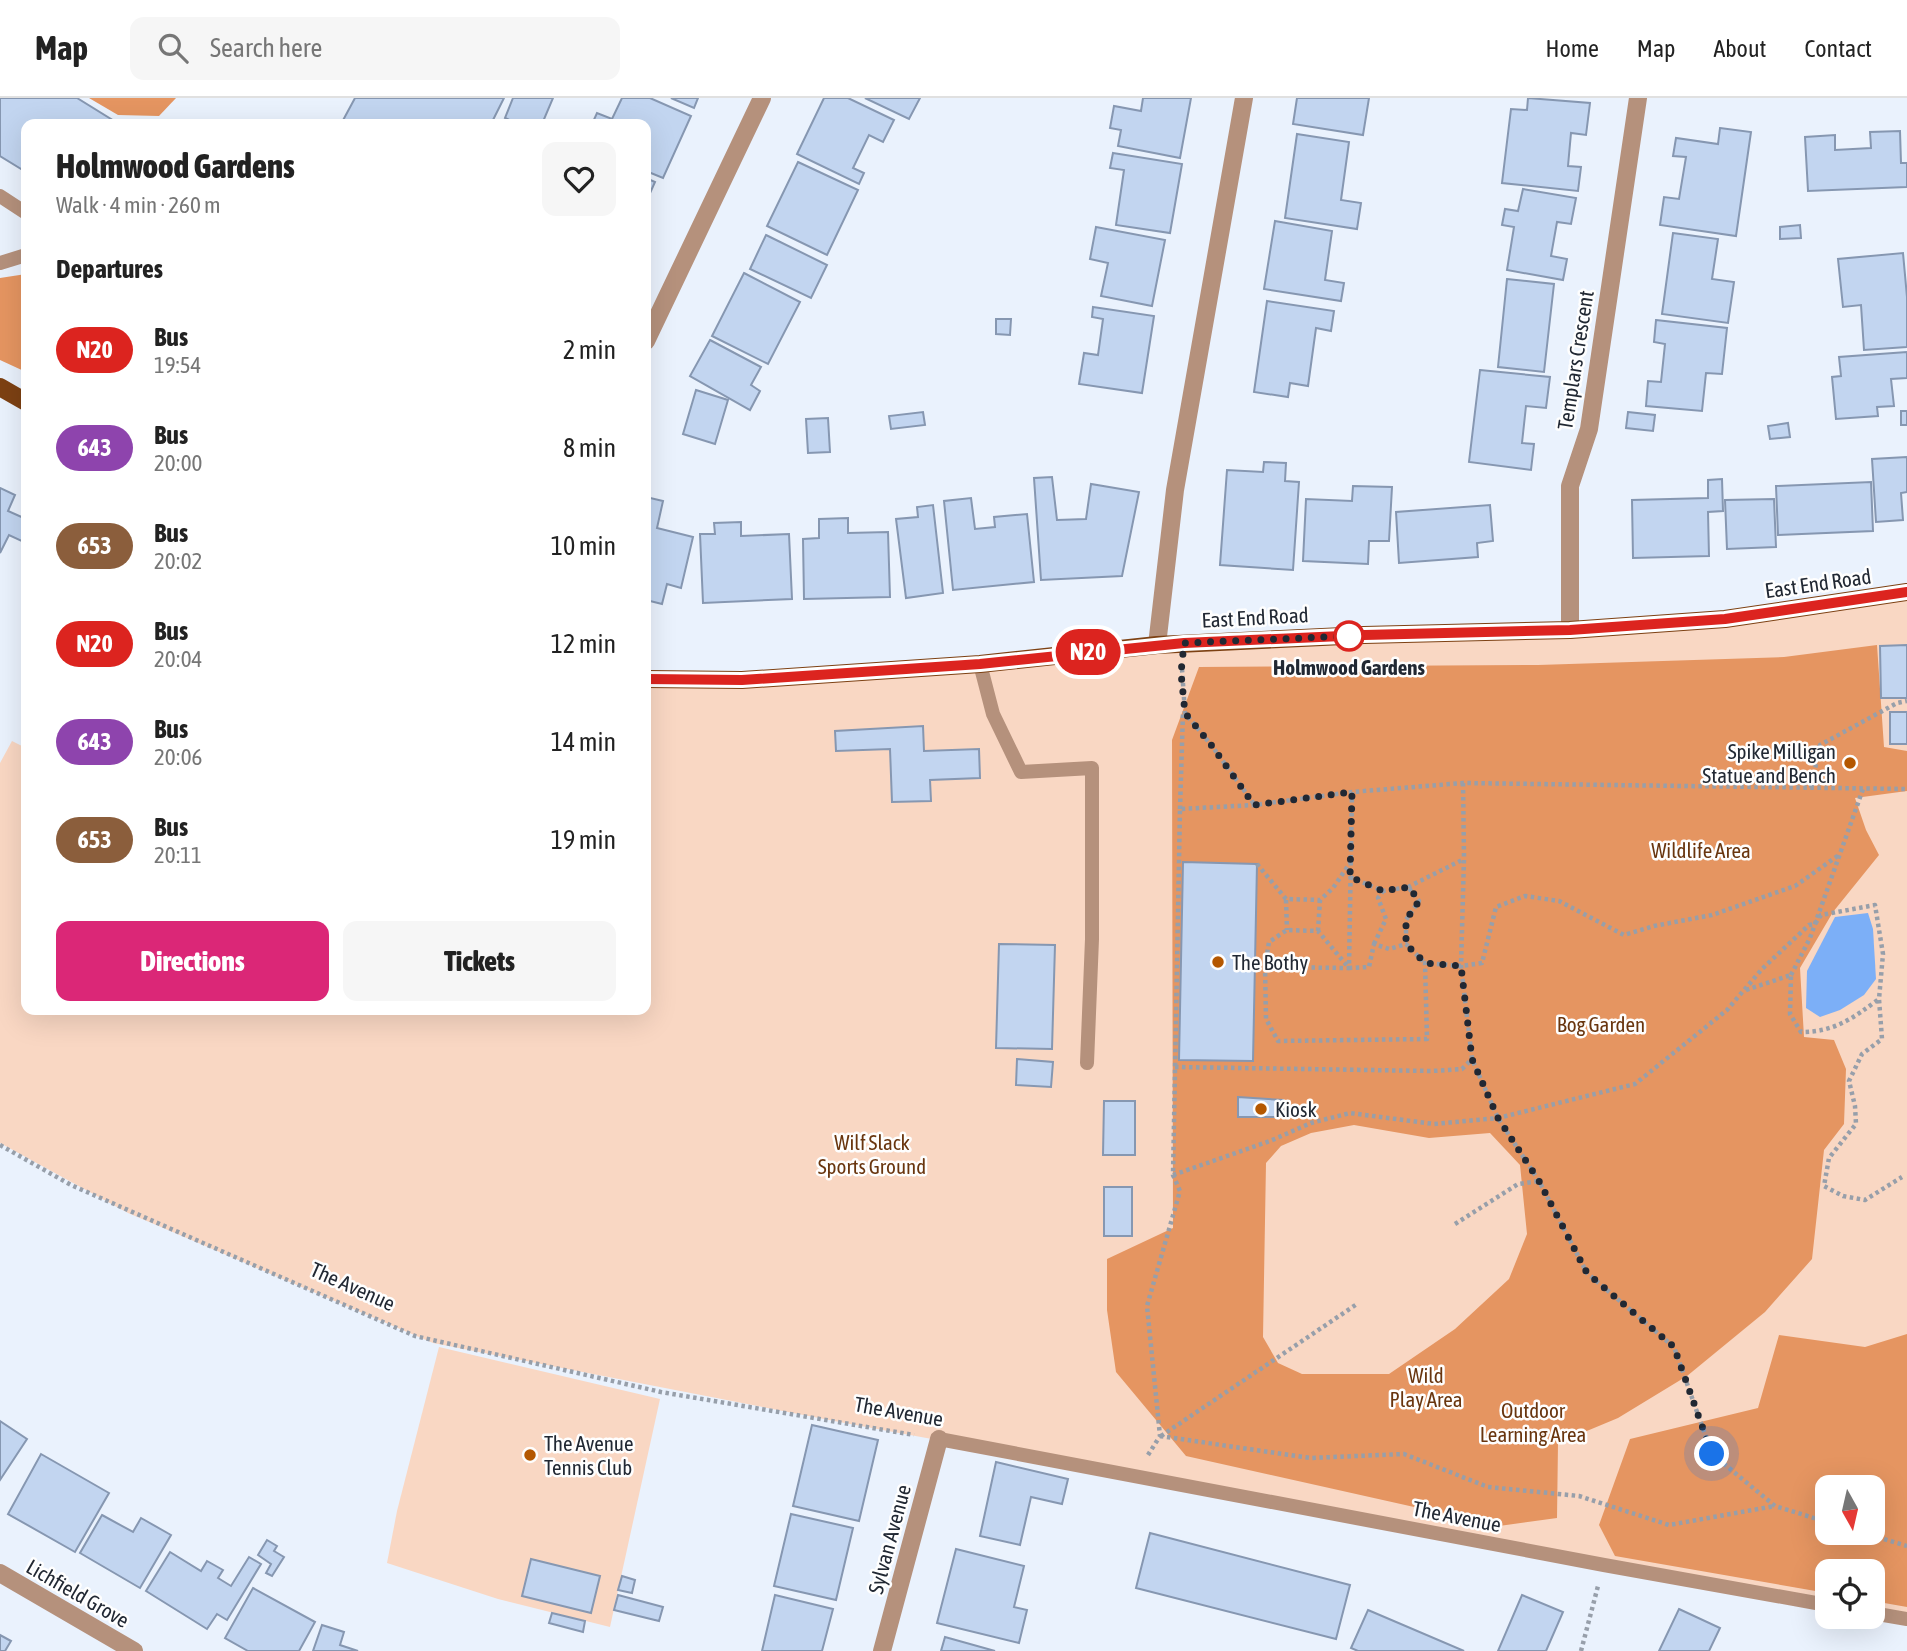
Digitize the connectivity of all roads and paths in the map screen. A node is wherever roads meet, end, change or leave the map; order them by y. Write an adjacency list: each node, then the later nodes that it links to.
1 (762, 98): 8 (street)
2 (1244, 98): 14 (street)
3 (1638, 98): 12 (street, Templars Crescent)
4 (0, 196): 5 (lane)
5 (21, 210)
6 (21, 257): 7 (lane)
7 (0, 263)
8 (651, 331)
9 (0, 387): 10 (main road)
10 (21, 399)
11 (1907, 592): 12 (main road, East End Road)
12 (1570, 630): 13 (main road, East End Road)
13 (1184, 643): 14 (main road, East End Road); 24 (path)
14 (1157, 645): 15 (main road, East End Road)
15 (980, 664): 16 (main road, East End Road); 48 (lane)
16 (651, 679)
17 (1907, 701): 20 (path)
18 (1183, 711): 25 (path)
19 (1463, 783): 20 (path); 23 (path); 27 (path)
20 (1811, 788): 21 (path)
21 (1863, 789): 22 (path); 26 (path)
22 (1907, 789)
23 (1352, 792): 24 (path); 28 (path)
24 (1254, 805): 25 (path)
25 (1180, 809): 49 (path)
26 (1839, 855): 35 (path); 41 (path)
27 (1464, 859): 31 (path); 41 (path)
28 (1350, 863): 30 (path); 34 (path)
29 (1257, 864): 33 (path)
30 (1350, 877): 32 (path); 43 (path)
31 (1409, 887): 32 (path); 39 (path)
32 (1383, 891): 38 (path)
33 (1286, 899): 34 (path); 36 (path)
34 (1320, 900): 37 (path)
35 (1815, 924): 44 (path); 45 (path); 46 (path)
36 (1287, 930): 37 (path); 42 (path)
37 (1318, 931): 43 (path)
38 (1374, 944): 39 (path); 43 (path)
39 (1406, 944): 40 (path)
40 (1425, 963): 41 (path); 42 (path)
41 (1461, 966): 47 (path)
42 (1265, 967): 43 (path)
43 (1349, 968)
44 (1791, 975): 45 (path); 46 (path)
45 (1744, 990): 50 (path)
46 (1879, 999): 53 (path)
47 (1472, 1059): 49 (path); 50 (path)
48 (1087, 1063)
49 (1175, 1067): 52 (path)
50 (1498, 1118): 52 (path); 54 (path)
51 (0, 1145): 58 (path, The Avenue)
52 (1173, 1175): 57 (path)
53 (1902, 1177)
54 (1539, 1181): 55 (path); 60 (path)
55 (1455, 1224)
56 (1357, 1304): 57 (path)
57 (1160, 1436): 59 (path); 60 (path)
58 (939, 1439): 59 (lane, The Avenue); 70 (street, Sylvan Avenue)
59 (1105, 1471): 64 (lane, The Avenue)
60 (1775, 1506): 61 (path)
61 (1815, 1518)
62 (1885, 1539): 63 (path)
63 (1907, 1546)
64 (1604, 1565): 66 (lane, The Avenue); 71 (path)
65 (0, 1573): 69 (street, Lichfield Grove)
66 (1815, 1603)
67 (1885, 1615): 68 (lane)
68 (1907, 1619)
69 (134, 1651)
70 (882, 1651)
71 (1581, 1651)

